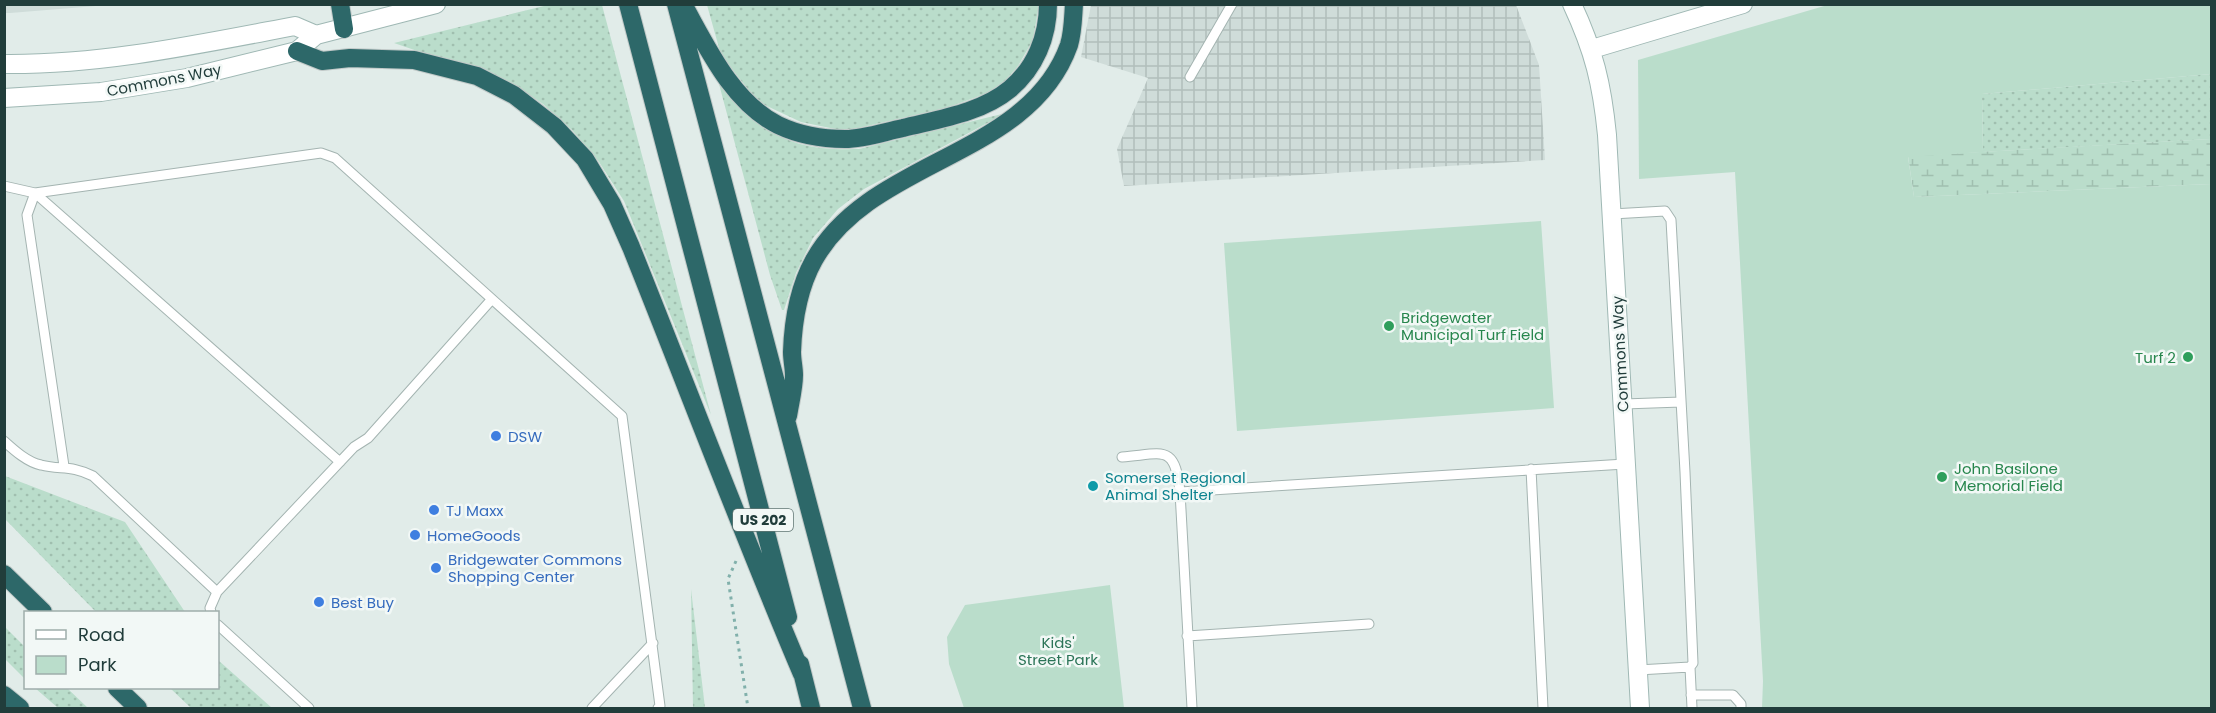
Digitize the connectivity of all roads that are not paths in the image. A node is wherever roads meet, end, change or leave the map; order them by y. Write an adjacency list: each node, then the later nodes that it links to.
1 (340, 4): 11 (highway)
2 (436, 4): 11 (street, Commons Way)
3 (628, 4): 42 (highway, US 202)
4 (676, 4): 24 (highway, US 202)
5 (683, 4): 6 (highway)
6 (1048, 4)
7 (1074, 4): 24 (highway)
8 (1232, 4): 16 (lane)
9 (1572, 4): 13 (street, Commons Way)
10 (1743, 4): 13 (street)
11 (344, 29): 12 (street, Commons Way)
12 (316, 35): 14 (street, Commons Way); 15 (street, Commons Way)
13 (1592, 49): 20 (street, Commons Way)
14 (297, 51): 17 (street, Commons Way); 42 (highway)
15 (4, 63)
16 (1190, 77)
17 (4, 98)
18 (4, 186): 19 (lane)
19 (35, 194): 21 (lane); 27 (lane); 29 (lane)
20 (1612, 214): 22 (lane); 23 (street, Commons Way)
21 (492, 299): 27 (lane); 39 (lane)
22 (1681, 402): 23 (lane); 40 (lane)
23 (1624, 404): 28 (street, Commons Way)
24 (786, 423): 52 (highway, US 202)
25 (4, 441): 29 (lane)
26 (1122, 457): 31 (lane)
27 (340, 462): 33 (lane)
28 (1625, 464): 30 (lane); 41 (street, Commons Way)
29 (64, 466): 33 (lane)
30 (1531, 469): 31 (lane); 54 (lane)
31 (1180, 492): 38 (lane)
32 (4, 574): 34 (highway)
33 (217, 592): 35 (lane)
34 (42, 611)
35 (211, 611)
36 (1368, 624): 38 (lane)
37 (219, 626): 48 (lane)
38 (1187, 636): 53 (lane)
39 (653, 643): 49 (lane); 50 (lane)
40 (1690, 668): 41 (lane); 45 (lane)
41 (1638, 670): 55 (street, Commons Way)
42 (802, 674): 51 (highway, US 202)
43 (119, 689): 47 (highway)
44 (4, 695): 46 (highway)
45 (1691, 695): 56 (lane); 57 (lane)
46 (20, 708)
47 (138, 708)
48 (309, 708)
49 (592, 708)
50 (658, 708)
51 (811, 708)
52 (862, 708)
53 (1192, 708)
54 (1543, 708)
55 (1640, 708)
56 (1692, 708)
57 (1741, 708)

